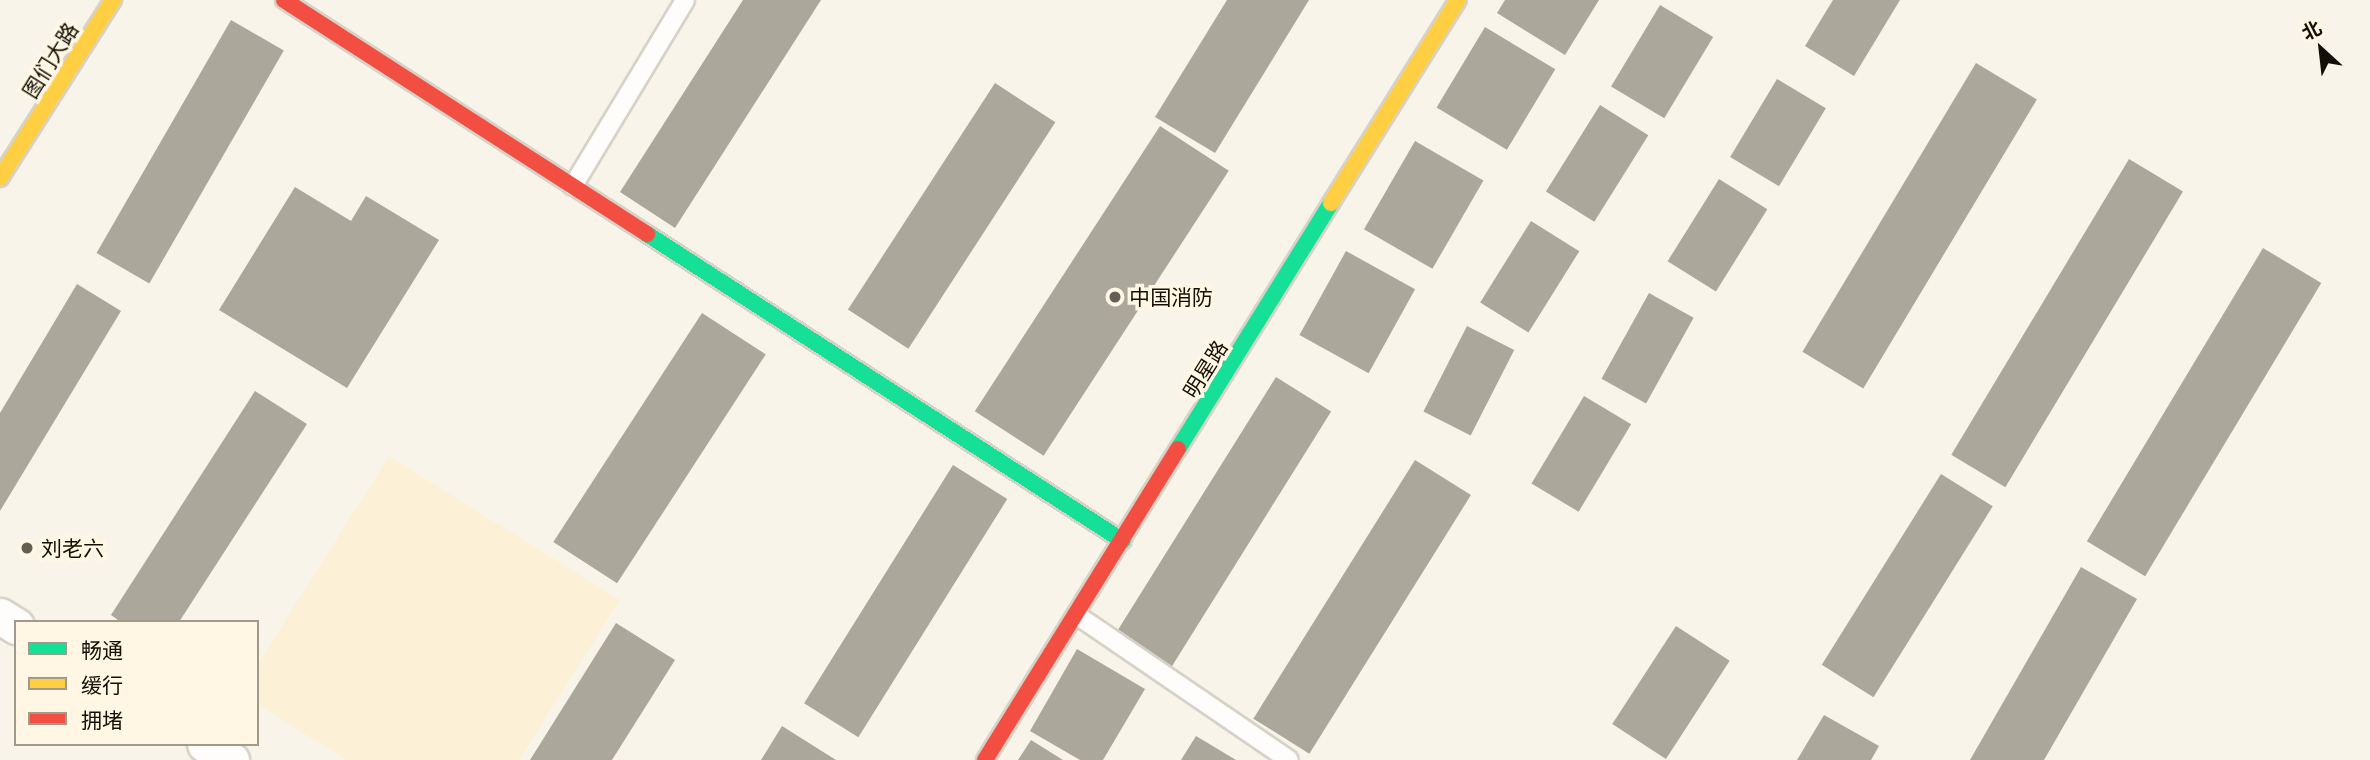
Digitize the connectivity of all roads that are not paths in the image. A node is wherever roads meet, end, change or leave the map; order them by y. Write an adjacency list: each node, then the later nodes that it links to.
1 (113, 0): 5 (street, 图们大路)
2 (284, 0): 6 (street)
3 (685, 0): 6 (lane)
4 (1458, 0): 7 (street, 明星路)
5 (0, 178)
6 (573, 186): 7 (street)
7 (1123, 541): 8 (street, 明星路)
8 (1078, 616): 11 (street, 明星路); 12 (lane)
9 (208, 746): 10 (street)
10 (230, 760)
11 (985, 760)
12 (1289, 760)

